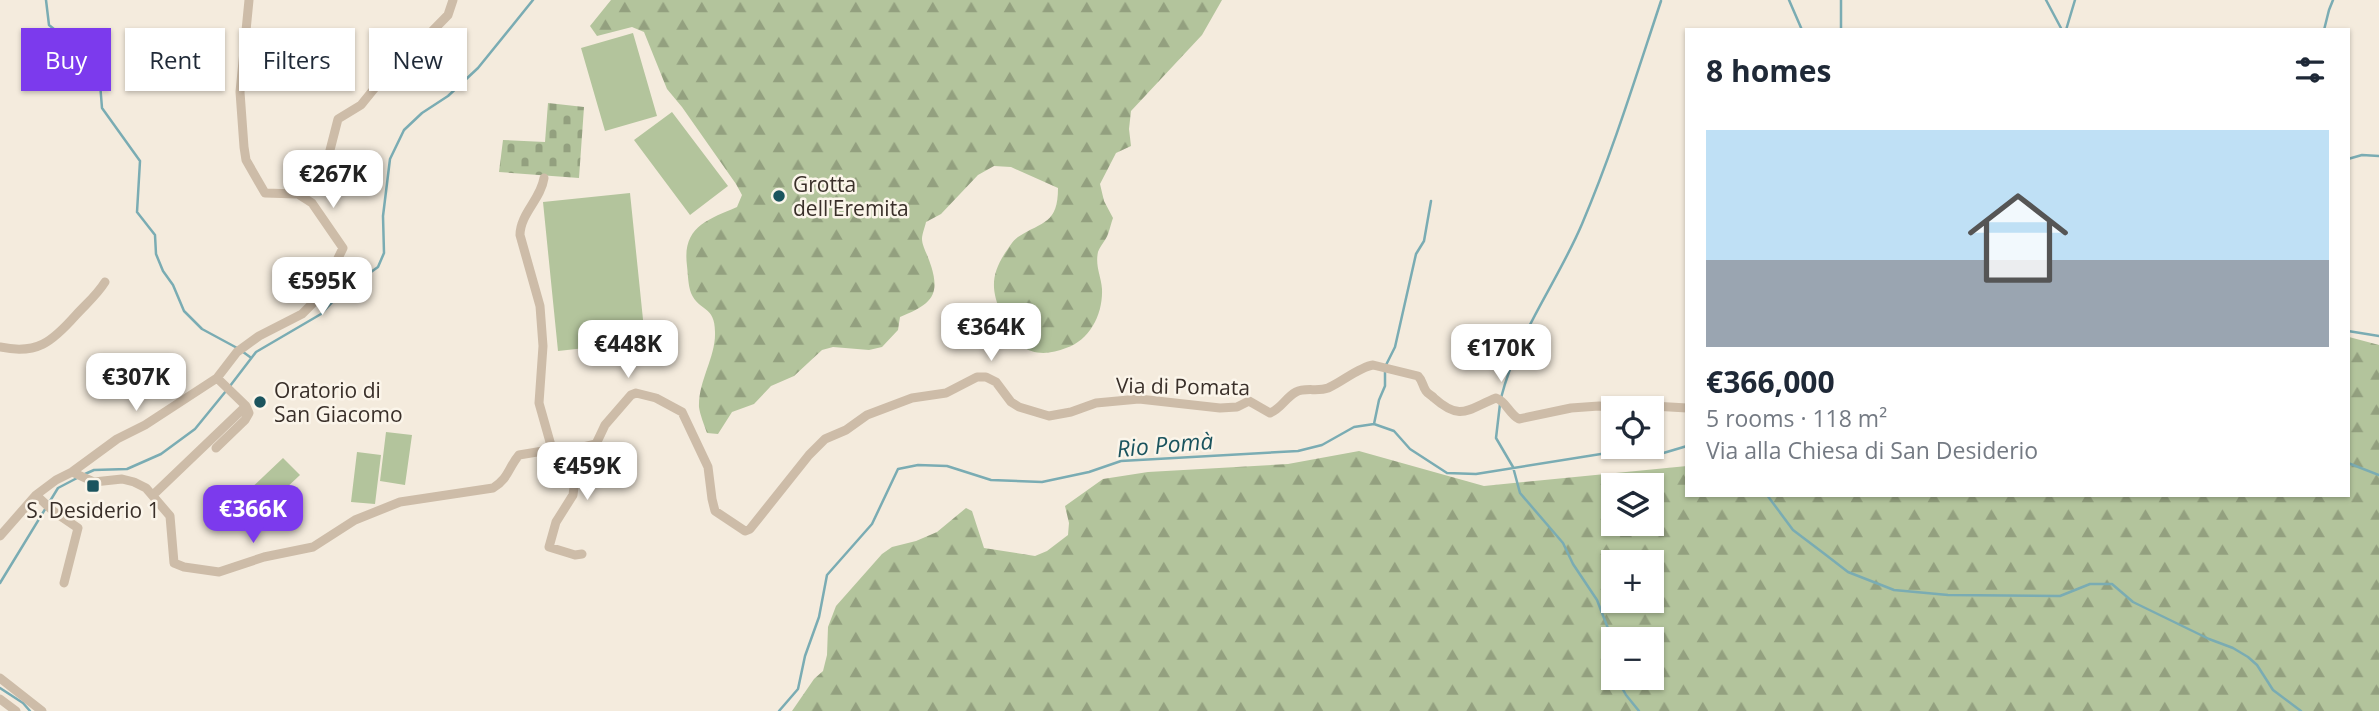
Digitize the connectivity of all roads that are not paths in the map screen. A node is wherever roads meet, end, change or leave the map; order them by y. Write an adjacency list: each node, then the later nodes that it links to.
1 (249, 0): 4 (street)
2 (453, 0): 4 (street)
3 (544, 178): 14 (street)
4 (298, 194): 7 (street)
5 (105, 282): 6 (street)
6 (0, 347)
7 (221, 381): 8 (street); 15 (street)
8 (246, 406): 12 (street); 16 (street)
9 (1601, 407): 13 (street, Via di Pomata)
10 (1664, 407): 11 (street)
11 (1685, 408)
12 (216, 448)
13 (579, 448): 14 (street); 19 (street)
14 (552, 449): 16 (street)
15 (74, 473): 16 (street); 17 (street)
16 (153, 495)
17 (39, 498): 18 (street); 20 (street)
18 (0, 536)
19 (582, 554)
20 (64, 583)
21 (0, 678): 24 (street)
22 (0, 698): 23 (street)
23 (16, 711)
24 (42, 711)

